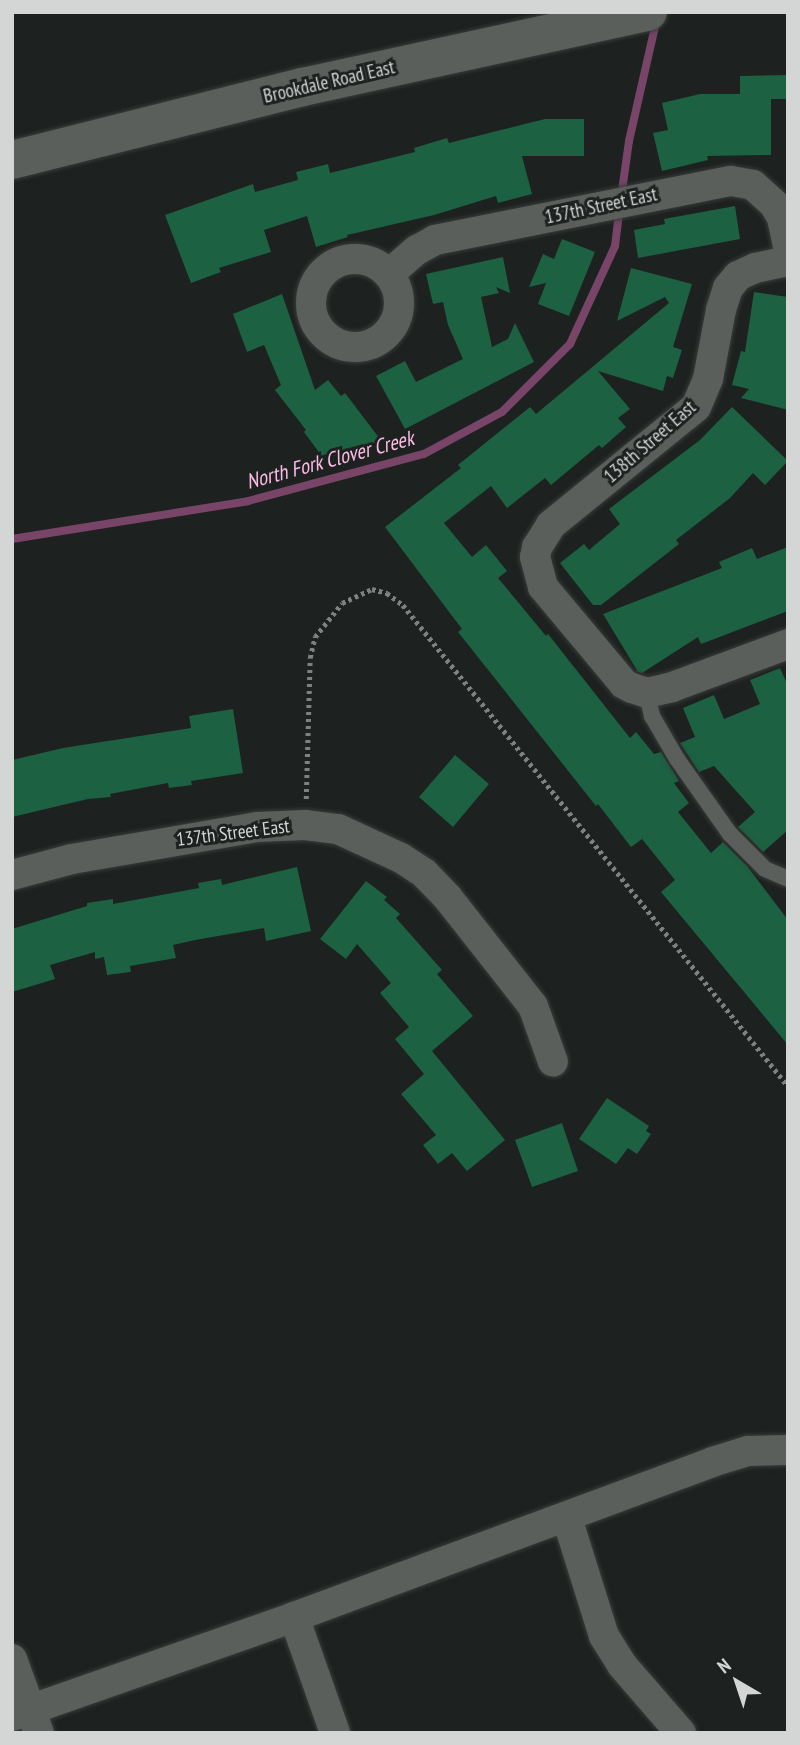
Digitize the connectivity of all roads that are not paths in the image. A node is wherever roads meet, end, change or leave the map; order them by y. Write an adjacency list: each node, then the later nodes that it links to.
1 (648, 12): 2 (main road, Brookdale Road East)
2 (12, 160)
3 (788, 246): 5 (street, 137th Street East)
4 (788, 261): 7 (street, 138th Street East)
5 (389, 274)
6 (788, 644): 7 (street)
7 (643, 691): 9 (lane)
8 (12, 875): 10 (street, 137th Street East)
9 (788, 879)
10 (553, 1062)
11 (788, 1450): 12 (street)
12 (567, 1518): 13 (street); 17 (street)
13 (294, 1617): 15 (street); 16 (street)
14 (12, 1659): 15 (street)
15 (27, 1719)
16 (335, 1733)
17 (681, 1733)

